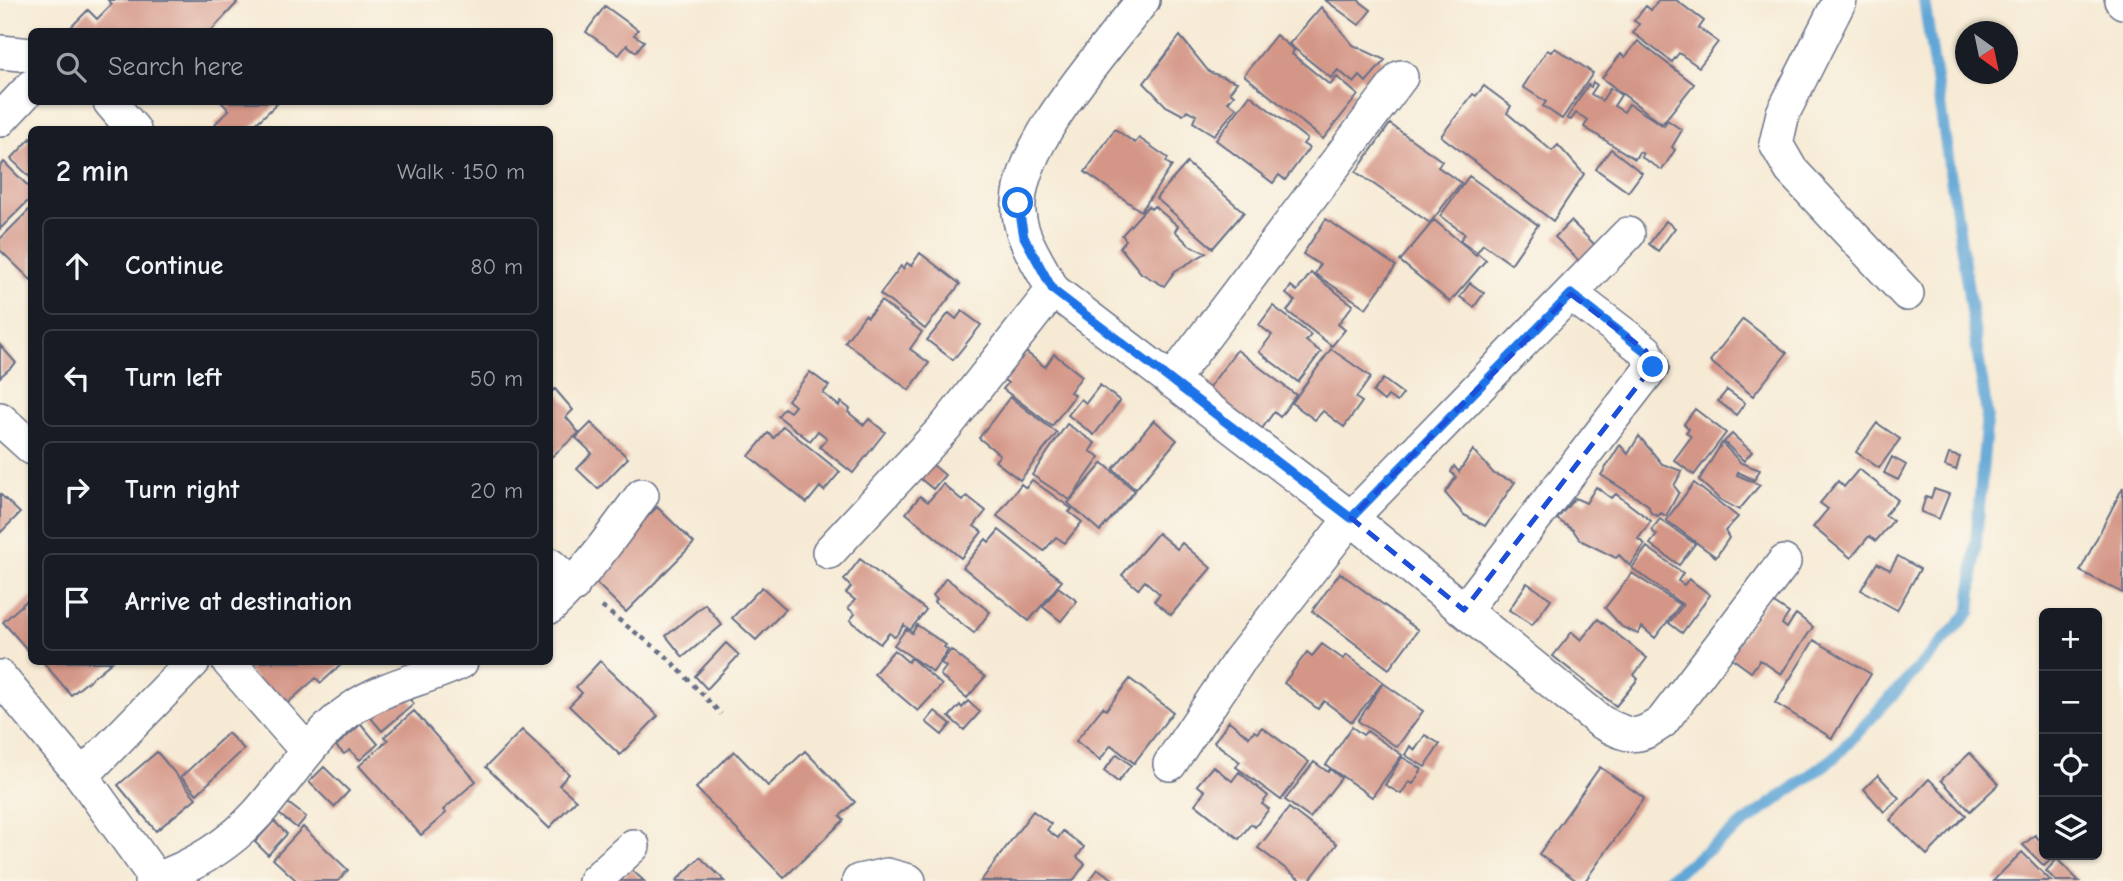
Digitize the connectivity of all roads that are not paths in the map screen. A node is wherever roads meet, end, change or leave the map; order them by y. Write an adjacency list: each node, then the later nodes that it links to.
1 (1143, 0): 11 (street)
2 (1840, 0): 12 (street)
3 (0, 52): 4 (street)
4 (28, 55)
5 (1401, 77): 14 (street)
6 (28, 90): 8 (street)
7 (113, 105): 9 (street)
8 (0, 120)
9 (131, 126)
10 (1628, 234): 13 (street)
11 (1053, 290): 14 (street); 19 (street)
12 (1907, 293)
13 (1571, 294): 18 (street); 22 (street)
14 (1171, 381): 18 (street)
15 (0, 419): 16 (street)
16 (28, 444)
17 (642, 495): 21 (street)
18 (1351, 518): 22 (street); 28 (street)
19 (829, 552)
20 (1784, 562): 22 (street)
21 (557, 586)
22 (1464, 610)
23 (190, 665): 29 (street)
24 (232, 665): 27 (street)
25 (453, 665): 27 (street)
26 (0, 677): 29 (street)
27 (307, 751): 31 (street)
28 (1170, 764)
29 (82, 776): 31 (street)
30 (633, 846): 32 (street)
31 (154, 880)
32 (595, 881)
33 (859, 881): 34 (street)
34 (909, 881)

